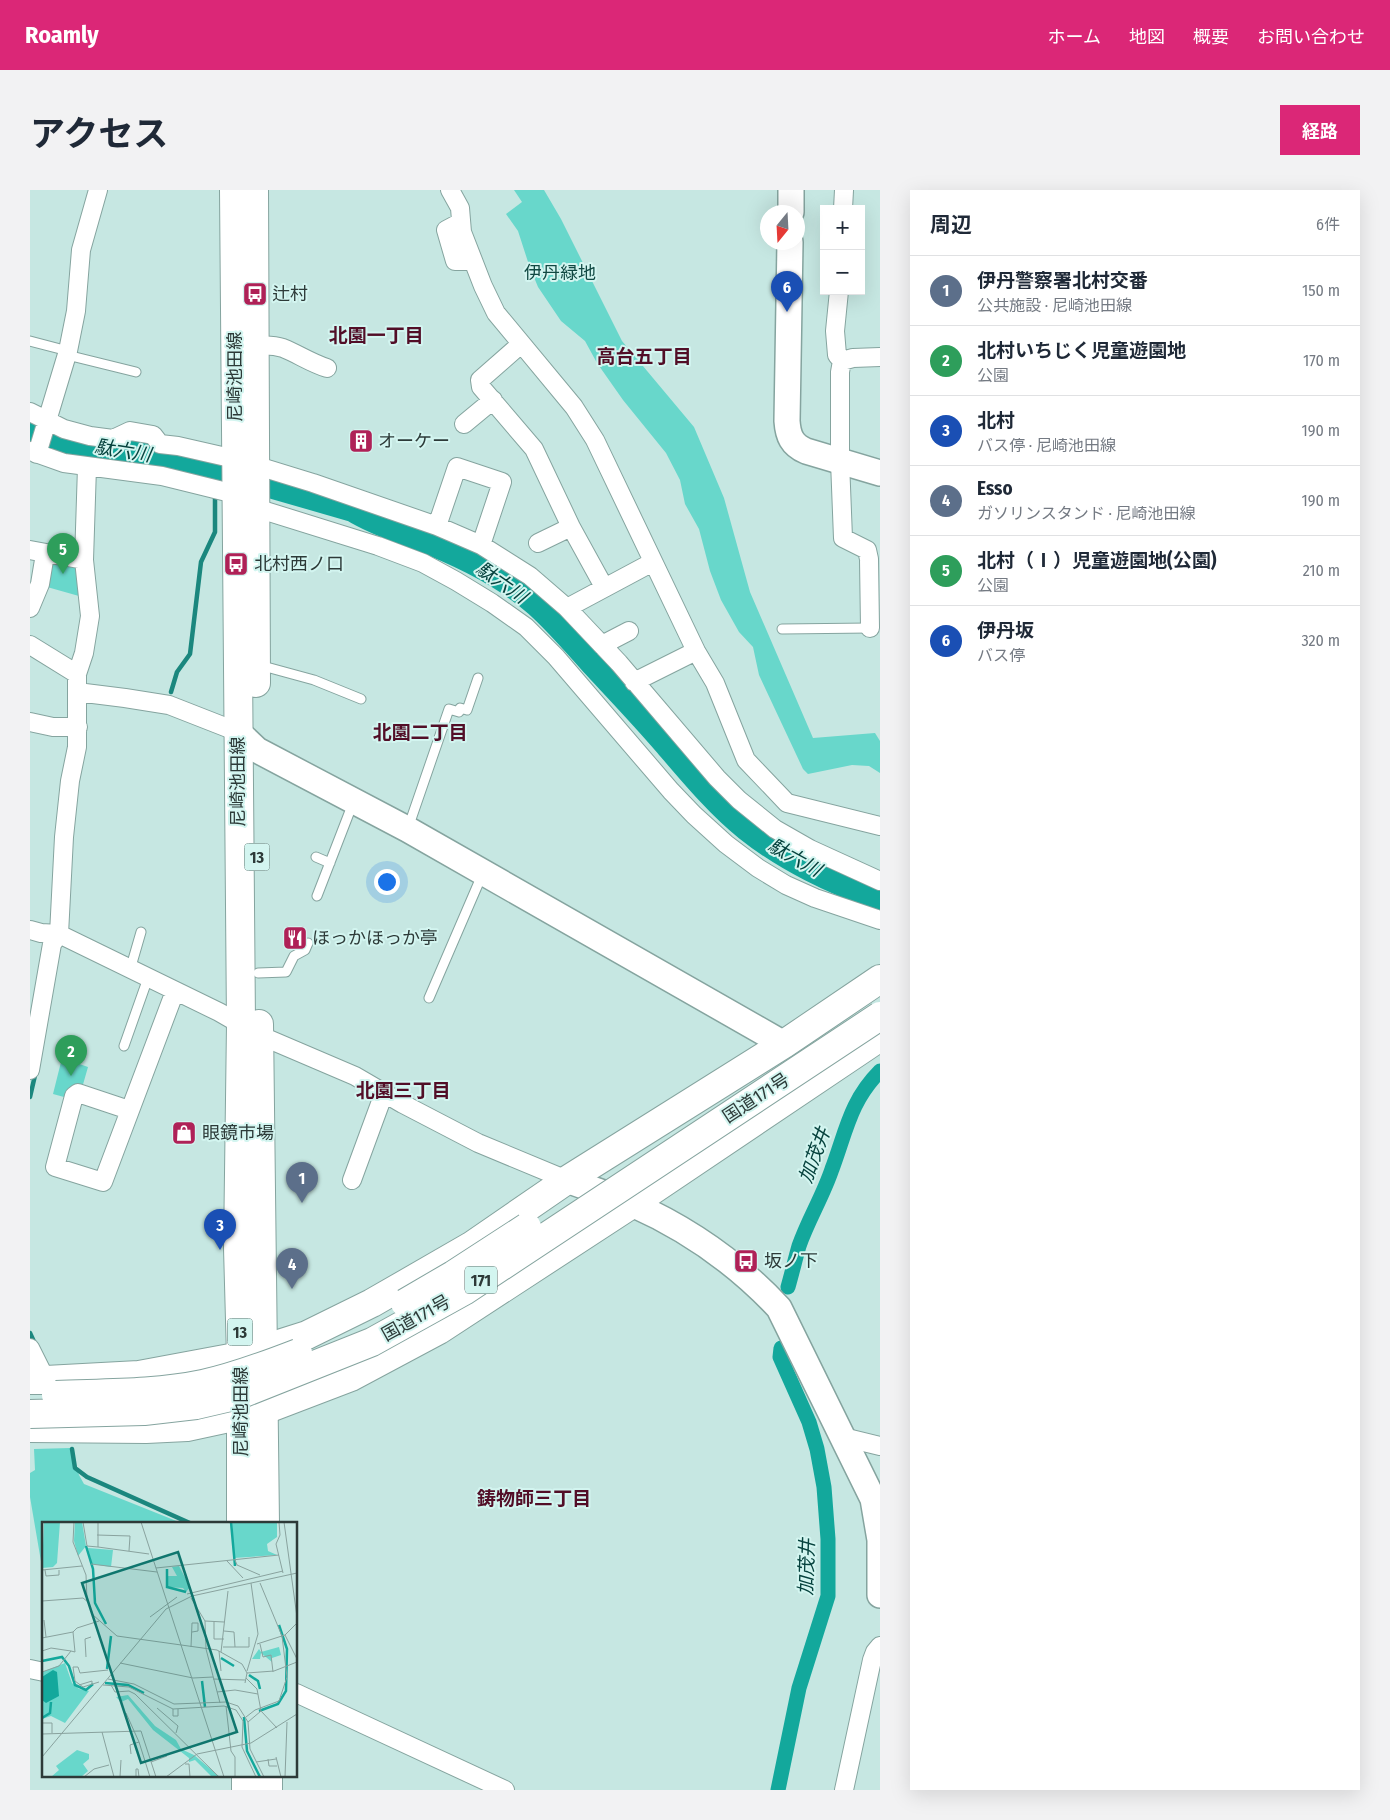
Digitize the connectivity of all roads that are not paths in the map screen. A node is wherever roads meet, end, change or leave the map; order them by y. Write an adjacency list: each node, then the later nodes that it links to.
1 (98, 190): 14 (street)
2 (234, 190): 25 (main road, 尼崎池田線 / 13)
3 (254, 190): 13 (main road, 尼崎池田線 / 13)
4 (450, 190): 12 (street)
5 (792, 190): 7 (street)
6 (844, 190): 8 (street)
7 (791, 205)
8 (844, 205)
9 (790, 250): 24 (street)
10 (839, 295): 16 (street)
11 (30, 342): 14 (lane)
12 (521, 344): 19 (street); 35 (street)
13 (255, 346): 17 (street); 25 (main road, 尼崎池田線 / 13)
14 (68, 353): 18 (lane); 21 (street)
15 (880, 357): 16 (street)
16 (842, 361): 24 (street)
17 (327, 368)
18 (136, 372)
19 (493, 400): 22 (street); 30 (street)
20 (30, 412): 21 (street)
21 (48, 421): 23 (street); 25 (street)
22 (464, 424)
23 (34, 453): 26 (street)
24 (840, 461): 27 (street); 39 (street)
25 (245, 462): 28 (main road, 尼崎池田線 / 13); 29 (street)
26 (87, 467): 28 (street); 34 (street)
27 (880, 472)
28 (246, 501): 45 (main road, 尼崎池田線 / 13); 55 (main road, 尼崎池田線 / 13); 64 (street)
29 (437, 526): 32 (street); 32 (street)
30 (571, 527): 31 (street); 36 (street)
31 (538, 543)
32 (480, 545): 38 (street)
33 (38, 552): 34 (street); 37 (street)
34 (84, 560): 46 (street)
35 (653, 562): 36 (street); 44 (street)
36 (604, 587): 38 (street)
37 (30, 608)
38 (567, 608): 43 (street)
39 (870, 628): 40 (lane)
40 (782, 629)
41 (629, 631): 43 (street)
42 (30, 646): 46 (street)
43 (602, 646): 48 (street)
44 (696, 651): 48 (street); 57 (street)
45 (256, 664): 51 (lane); 55 (main road, 尼崎池田線 / 13)
46 (77, 674): 50 (street)
47 (478, 678): 58 (lane)
48 (634, 682): 62 (street)
49 (355, 685): 51 (lane)
50 (77, 692): 54 (street); 55 (street)
51 (351, 695): 52 (lane)
52 (361, 699)
53 (30, 722): 54 (street)
54 (78, 727): 67 (street)
55 (247, 741): 56 (street); 70 (main road, 尼崎池田線 / 13); 77 (main road, 尼崎池田線 / 13)
56 (354, 800): 58 (street); 60 (lane)
57 (880, 826)
58 (407, 829): 61 (street)
59 (316, 857): 60 (lane)
60 (330, 863): 63 (lane)
61 (484, 872): 75 (lane); 79 (street)
62 (880, 881)
63 (317, 896)
64 (880, 920)
65 (30, 930): 67 (street)
66 (141, 932): 69 (lane)
67 (59, 934): 69 (street); 81 (street)
68 (308, 943): 70 (lane)
69 (130, 970): 71 (street)
70 (258, 973): 77 (main road, 尼崎池田線 / 13)
71 (148, 978): 73 (street); 80 (lane)
72 (880, 979): 79 (main road, 171)
73 (175, 991): 77 (street); 83 (street)
74 (880, 996): 89 (main road, 国道171号 / 171, bridge)
75 (429, 998)
76 (880, 1016): 90 (main road, 国道171号 / 171, bridge)
77 (250, 1030): 82 (street); 88 (main road, 尼崎池田線 / 13)
78 (880, 1037): 86 (main road, 171)
79 (784, 1044): 85 (main road, 171)
80 (124, 1046)
81 (30, 1070)
82 (384, 1093): 84 (street); 85 (street)
83 (129, 1110): 83 (street)
84 (353, 1170)
85 (567, 1180): 86 (street); 88 (main road, 171)
86 (632, 1204): 91 (main road, 171); 95 (street)
87 (30, 1348): 89 (street)
88 (252, 1353): 89 (main road, 171); 91 (main road, 尼崎池田線 / 13)
89 (34, 1383)
90 (30, 1414)
91 (251, 1414): 92 (main road, 171); 97 (main road, 尼崎池田線 / 13); 98 (main road, 尼崎池田線 / 13)
92 (68, 1427): 93 (main road, 171); 94 (street)
93 (30, 1428)
94 (30, 1432)
95 (843, 1436): 96 (street); 99 (street)
96 (880, 1446)
97 (241, 1522)
98 (265, 1522)
99 (880, 1595)
100 (880, 1646): 103 (street)
101 (298, 1694): 102 (street)
102 (505, 1790)
103 (844, 1790)

